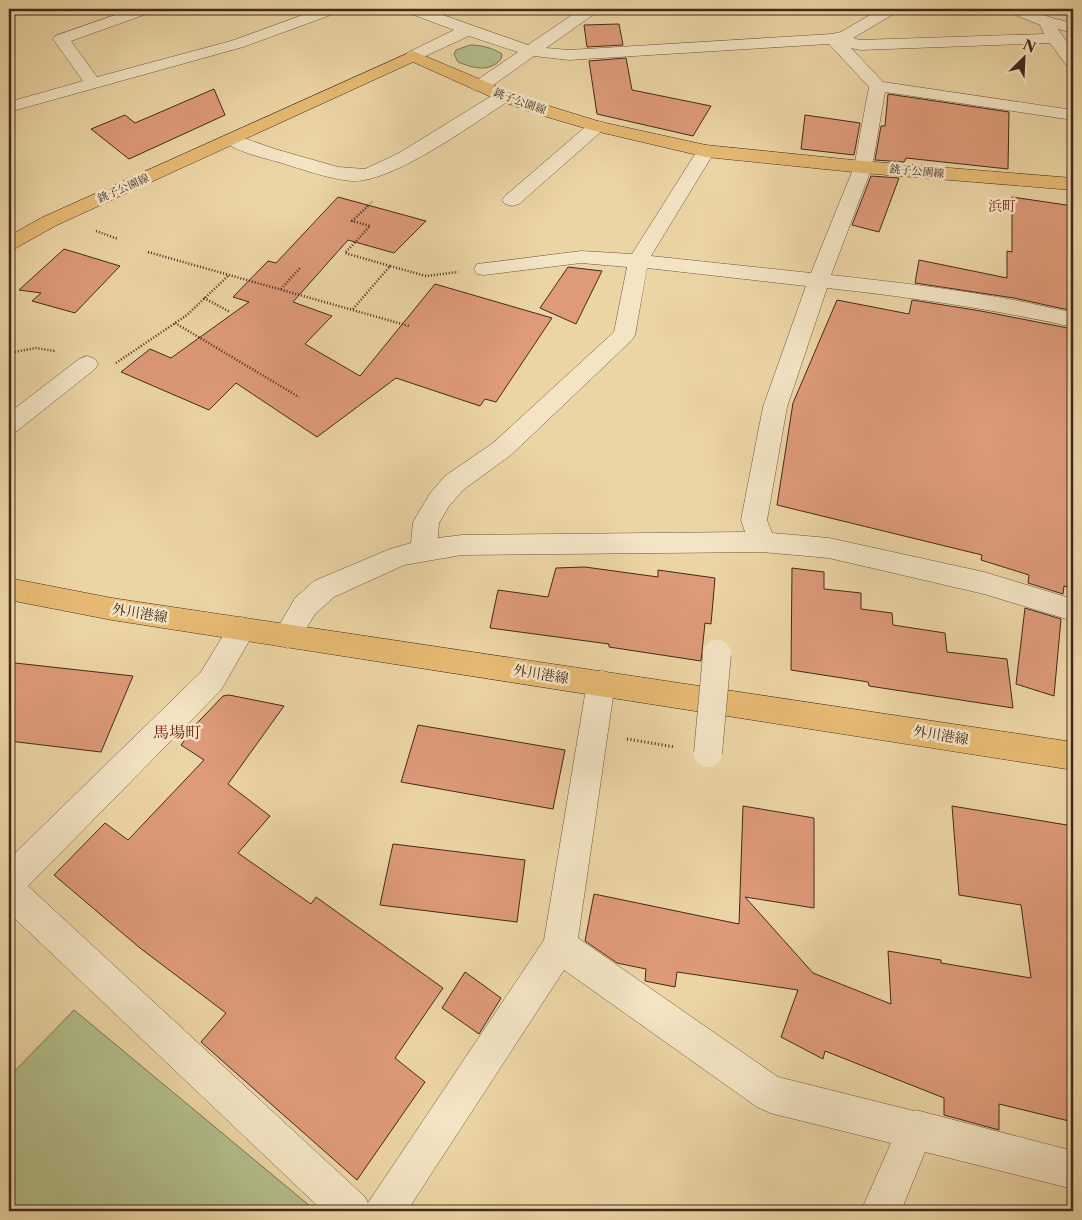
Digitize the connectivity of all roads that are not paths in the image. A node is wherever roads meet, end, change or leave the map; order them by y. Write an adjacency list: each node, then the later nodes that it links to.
1 (146, 9): 15 (street)
2 (333, 9): 15 (street)
3 (412, 9): 9 (street)
4 (591, 9): 12 (street)
5 (891, 9): 11 (street)
6 (1014, 9): 7 (street)
7 (1047, 22): 8 (street); 10 (street)
8 (1073, 28)
9 (468, 30): 12 (street); 13 (street)
10 (1054, 38): 11 (street); 14 (street)
11 (833, 39): 12 (street); 17 (street)
12 (531, 51): 16 (street)
13 (413, 56): 16 (main road, 銚子公園線); 22 (main road, 銚子公園線)
14 (1073, 62)
15 (93, 83): 19 (street)
16 (480, 86): 18 (main road, 銚子公園線)
17 (878, 86): 20 (street); 24 (street)
18 (504, 96): 21 (main road, 銚子公園線); 22 (street)
19 (9, 107)
20 (1073, 115)
21 (597, 126): 23 (main road, 銚子公園線); 26 (street)
22 (232, 139): 27 (main road, 銚子公園線)
23 (706, 151): 24 (main road, 銚子公園線); 28 (street)
24 (863, 167): 25 (main road, 銚子公園線); 30 (street)
25 (1073, 184)
26 (512, 200)
27 (9, 244)
28 (638, 261): 29 (street); 30 (street); 35 (street)
29 (484, 269)
30 (819, 280): 31 (street); 34 (street)
31 (1073, 320)
32 (87, 364): 33 (street)
33 (9, 426)
34 (762, 542): 35 (street); 37 (street)
35 (424, 550): 39 (street)
36 (9, 589): 38 (main road, 外川港線)
37 (1073, 610)
38 (242, 629): 39 (main road, 外川港線); 44 (street)
39 (287, 636): 41 (main road, 外川港線)
40 (717, 654): 42 (street, bridge)
41 (601, 683): 43 (main road, 外川港線); 46 (street)
42 (708, 753)
43 (1073, 756)
44 (9, 882)
45 (9, 890): 49 (street)
46 (560, 946): 47 (street); 50 (street)
47 (916, 1130): 48 (street); 51 (street)
48 (1073, 1170)
49 (351, 1211)
50 (384, 1211)
51 (881, 1211)

